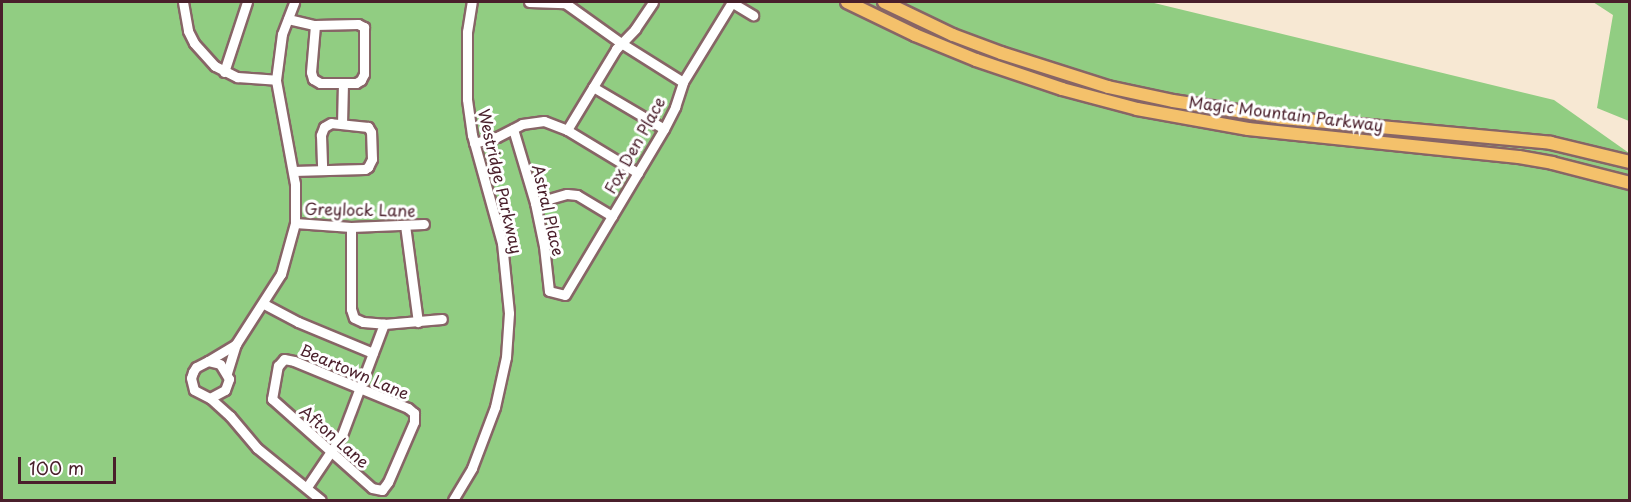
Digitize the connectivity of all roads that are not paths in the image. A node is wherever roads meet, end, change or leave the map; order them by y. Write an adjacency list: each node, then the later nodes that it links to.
1 (183, 2): 15 (street)
2 (247, 2): 15 (street)
3 (294, 2): 12 (street)
4 (472, 2): 24 (street, Westridge Parkway)
5 (529, 2): 10 (street)
6 (653, 2): 14 (street)
7 (731, 2): 11 (street); 17 (street, Fox Den Place)
8 (847, 2): 29 (main road, Magic Mountain Parkway)
9 (887, 2): 25 (main road, Magic Mountain Parkway)
10 (565, 3): 14 (street)
11 (753, 15)
12 (288, 19): 13 (street); 16 (street)
13 (315, 25): 18 (street); 18 (street)
14 (621, 44): 17 (street); 19 (street)
15 (224, 72): 16 (street)
16 (276, 80): 27 (street)
17 (683, 82): 22 (street, Fox Den Place)
18 (343, 83): 20 (street)
19 (593, 87): 22 (street); 23 (street)
20 (342, 124): 26 (street); 26 (street)
21 (513, 129): 23 (street); 24 (street); 30 (street, Astral Place)
22 (664, 129): 28 (street, Fox Den Place)
23 (567, 130): 28 (street)
24 (474, 143): 54 (street, Westridge Parkway)
25 (1629, 162)
26 (322, 170): 27 (street)
27 (293, 171): 32 (street)
28 (638, 173): 31 (street, Fox Den Place)
29 (1629, 183)
30 (535, 202): 31 (street); 36 (street, Astral Place)
31 (612, 216): 36 (street, Fox Den Place)
32 (295, 223): 35 (street, Greylock Lane); 37 (street)
33 (424, 224): 34 (street, Greylock Lane)
34 (405, 225): 35 (street, Greylock Lane); 39 (street)
35 (351, 227): 40 (street)
36 (557, 293)
37 (264, 304): 41 (street); 42 (street)
38 (442, 319): 39 (street)
39 (418, 322): 40 (street)
40 (384, 324): 42 (street)
41 (236, 344): 43 (street); 44 (street)
42 (373, 353): 45 (street)
43 (208, 361): 44 (street); 47 (street)
44 (227, 373): 46 (street)
45 (360, 388): 48 (street, Beartown Lane); 50 (street); 52 (street, Beartown Lane)
46 (225, 390): 47 (street); 49 (street)
47 (210, 399): 49 (street)
48 (272, 399): 50 (street, Afton Lane)
49 (230, 416): 51 (street)
50 (332, 453): 51 (street); 52 (street, Afton Lane)
51 (307, 487): 53 (street)
52 (382, 490)
53 (321, 501)
54 (453, 501)

